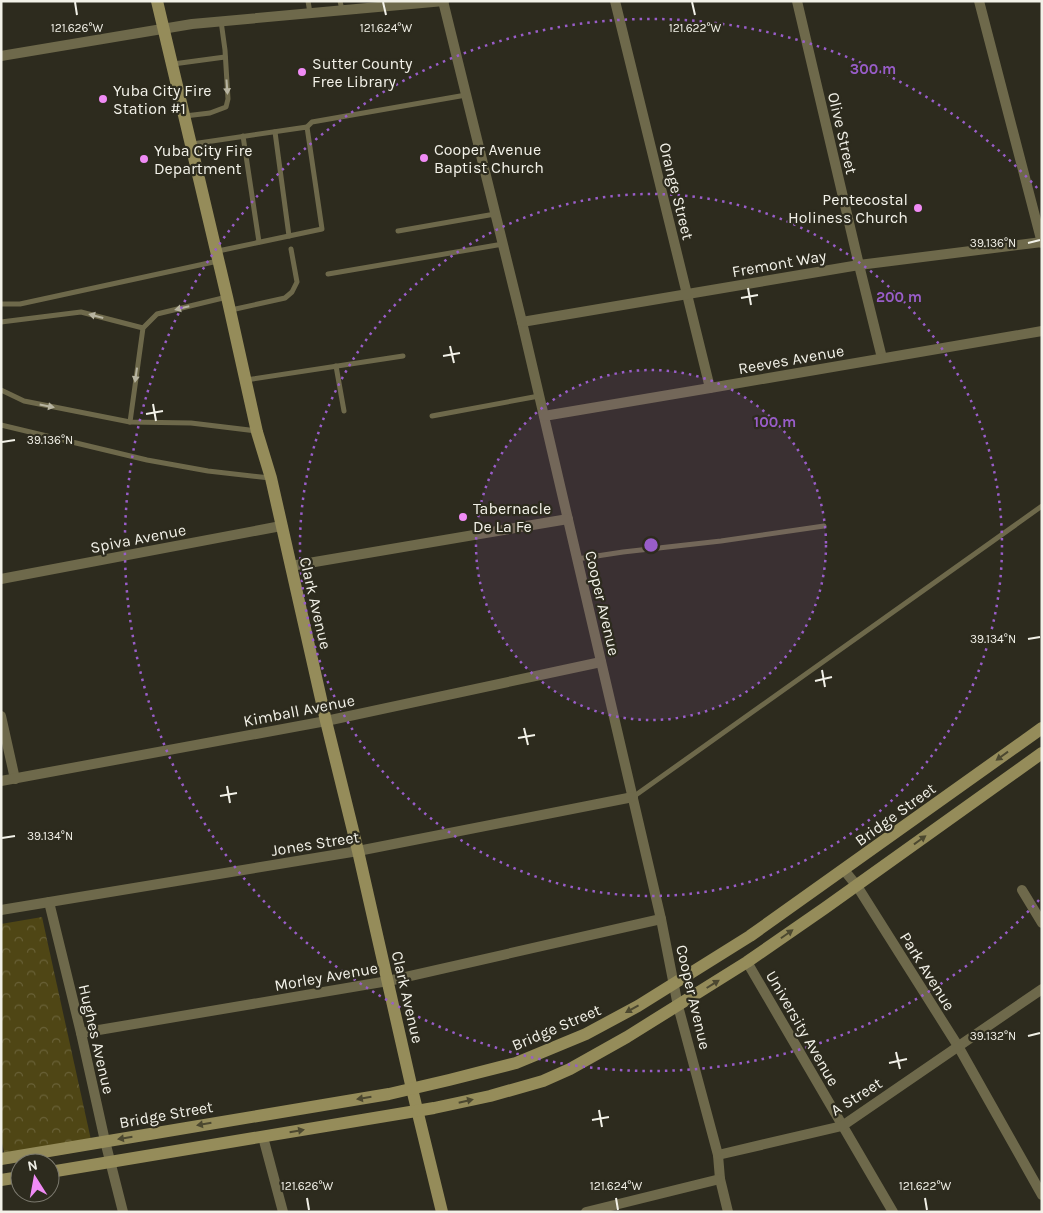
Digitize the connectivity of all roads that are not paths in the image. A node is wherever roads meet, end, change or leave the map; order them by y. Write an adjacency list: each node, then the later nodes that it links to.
1 (157, 1): 10 (main road, Clark Avenue)
2 (308, 1): 8 (lane)
3 (443, 1): 7 (street); 14 (street, Cooper Avenue)
4 (615, 1): 30 (street, Orange Street)
5 (797, 1): 28 (street, Olive Street)
6 (979, 1): 24 (street)
7 (341, 6): 8 (street)
8 (310, 13): 9 (street)
9 (221, 21): 10 (street); 12 (lane)
10 (164, 28): 11 (street); 13 (main road, Clark Avenue)
11 (1, 56)
12 (225, 57): 13 (lane); 15 (lane, one-way to 15)
13 (172, 64): 15 (main road, Clark Avenue)
14 (466, 95): 16 (lane); 20 (street, Cooper Avenue)
15 (184, 116): 19 (main road, Clark Avenue)
16 (307, 127): 17 (lane); 22 (lane)
17 (275, 132): 18 (lane); 22 (lane)
18 (243, 136): 19 (lane); 23 (lane)
19 (191, 144): 27 (main road, Clark Avenue)
20 (496, 214): 21 (lane); 25 (street, Cooper Avenue)
21 (398, 231)
22 (289, 236): 23 (lane)
23 (259, 242): 27 (lane)
24 (1042, 242): 28 (street, Fremont Way)
25 (503, 244): 29 (lane); 35 (street, Cooper Avenue)
26 (291, 250): 33 (lane)
27 (217, 256): 31 (main road, Clark Avenue); 32 (lane)
28 (859, 265): 30 (street, Fremont Way); 39 (street, Olive Street)
29 (328, 274)
30 (687, 294): 35 (street, Fremont Way); 42 (street, Orange Street)
31 (227, 297): 33 (main road, Clark Avenue); 36 (lane, one-way to 36)
32 (1, 304)
33 (230, 310): 41 (main road, Clark Avenue)
34 (1, 322): 36 (lane, one-way to 34)
35 (522, 322): 44 (street, Cooper Avenue)
36 (143, 328): 48 (lane, one-way to 48)
37 (1042, 331): 39 (street, Reeves Avenue)
38 (403, 356): 40 (lane)
39 (882, 358): 42 (street, Reeves Avenue)
40 (336, 366): 41 (lane); 45 (lane)
41 (246, 380): 50 (main road, Clark Avenue)
42 (710, 388): 47 (street, Reeves Avenue)
43 (1, 390): 48 (lane, one-way to 48)
44 (540, 396): 46 (lane); 47 (street, Cooper Avenue)
45 (344, 412)
46 (432, 416)
47 (544, 416): 53 (street, Cooper Avenue)
48 (130, 422): 50 (lane)
49 (1, 424): 51 (lane)
50 (257, 432): 51 (main road, Clark Avenue)
51 (270, 478): 54 (main road, Clark Avenue)
52 (1042, 506): 66 (lane)
53 (568, 519): 56 (street, Cooper Avenue); 57 (street)
54 (281, 526): 57 (main road, Clark Avenue); 58 (street, Spiva Avenue)
55 (824, 526): 56 (lane)
56 (577, 559): 59 (street, Cooper Avenue)
57 (290, 566): 61 (main road, Clark Avenue)
58 (1, 579)
59 (601, 662): 61 (street, Kimball Avenue); 66 (street, Cooper Avenue)
60 (1, 716): 64 (street)
61 (326, 721): 64 (street, Kimball Avenue); 67 (main road, Clark Avenue)
62 (1042, 728): 68 (main road, Bridge Street, one-way to 68)
63 (1042, 753): 69 (main road, one-way to 63)
64 (15, 778): 65 (street, Kimball Avenue)
65 (1, 781)
66 (633, 797): 67 (street, Jones Street); 73 (street, Cooper Avenue)
67 (358, 851): 71 (street, Jones Street); 76 (main road, Clark Avenue)
68 (844, 870): 69 (street, Park Avenue); 77 (main road, Bridge Street)
69 (857, 886): 75 (main road, one-way to 69); 81 (street, Park Avenue)
70 (1022, 890): 74 (street)
71 (49, 902): 72 (street, Jones Street); 80 (street, Hughes Avenue)
72 (1, 910)
73 (661, 919): 76 (street, Morley Avenue); 77 (street, Cooper Avenue)
74 (1042, 923)
75 (747, 962): 79 (main road, one-way to 75); 84 (street, University Avenue)
76 (388, 981): 80 (street, Morley Avenue); 82 (main road, Clark Avenue)
77 (674, 984): 79 (street, Cooper Avenue); 82 (main road, Bridge Street, one-way to 82)
78 (1042, 989): 81 (street, A Street)
79 (678, 1006): 83 (main road, one-way to 79); 87 (street, Cooper Avenue)
80 (81, 1033): 86 (street, Hughes Avenue)
81 (958, 1046): 84 (street, A Street); 92 (street, Park Avenue)
82 (412, 1089): 83 (main road, Clark Avenue); 86 (main road, Bridge Street, one-way to 86)
83 (418, 1111): 85 (main road, one-way to 83); 95 (main road, Clark Avenue)
84 (842, 1126): 87 (street, A Street); 98 (street, University Avenue)
85 (263, 1137): 89 (main road); 94 (street)
86 (105, 1141): 88 (main road, Bridge Street); 89 (street, Hughes Avenue)
87 (718, 1155): 91 (street, Cooper Avenue)
88 (1, 1159)
89 (110, 1162): 90 (main road); 93 (street, Hughes Avenue)
90 (60, 1170)
91 (720, 1180): 96 (street); 97 (street, Cooper Avenue)
92 (1042, 1195)
93 (123, 1212)
94 (283, 1212)
95 (442, 1212)
96 (586, 1212)
97 (728, 1212)
98 (893, 1212)

